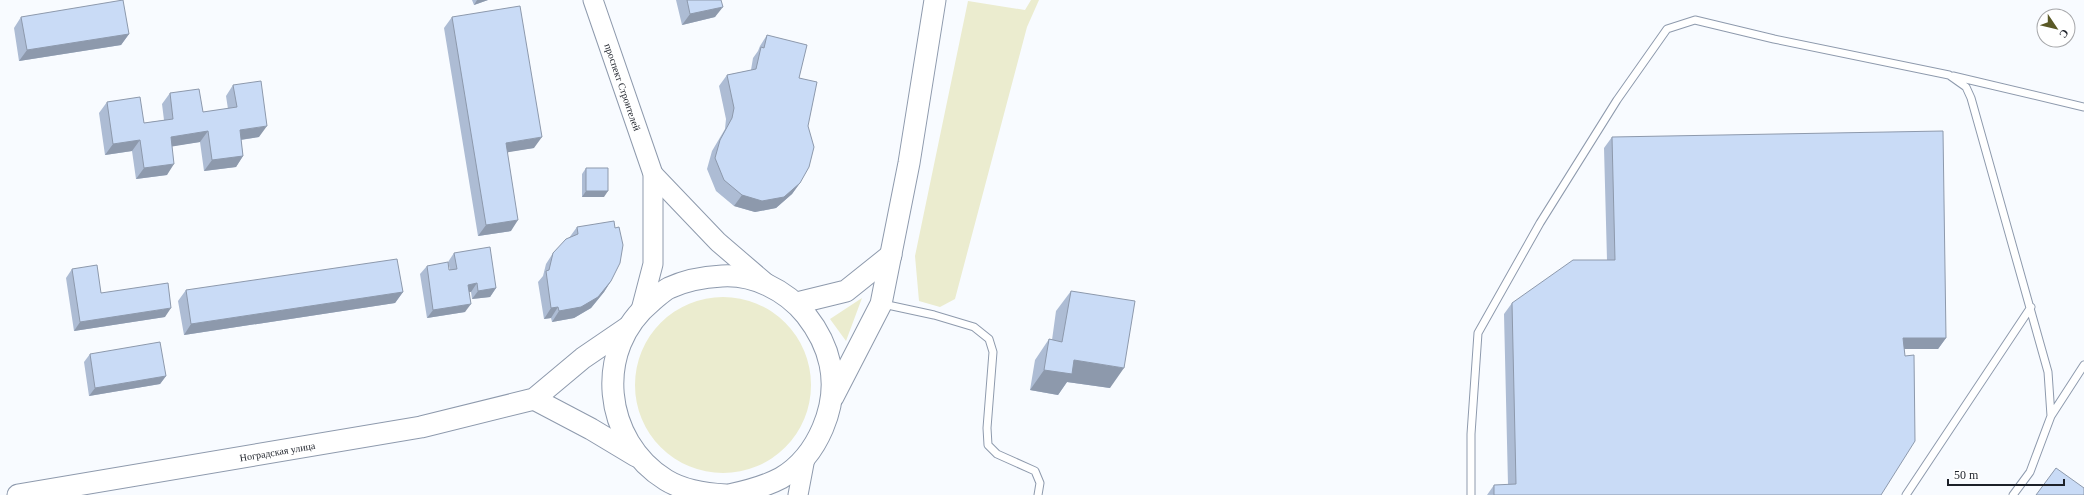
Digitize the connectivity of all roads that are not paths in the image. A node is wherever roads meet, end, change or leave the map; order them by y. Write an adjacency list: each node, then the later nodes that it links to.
1 (593, 0): 5 (main road, проспект Строителей)
2 (935, 0): 6 (main road)
3 (1949, 75): 4 (lane); 10 (lane); 25 (lane)
4 (2084, 107)
5 (653, 174): 7 (main road); 11 (main road)
6 (891, 256): 8 (main road); 9 (main road)
7 (767, 284): 8 (main road); 11 (main road)
8 (797, 303): 15 (main road)
9 (881, 304): 15 (main road); 24 (lane)
10 (2031, 307): 16 (lane); 26 (lane)
11 (641, 310): 12 (main road)
12 (628, 328): 14 (main road); 18 (main road)
13 (2084, 365): 16 (lane)
14 (534, 399): 18 (main road); 20 (main road, Ноградская улица)
15 (832, 399): 17 (main road)
16 (2051, 416): 27 (lane)
17 (805, 458): 22 (main road); 23 (main road)
18 (640, 459): 19 (main road)
19 (701, 494): 21 (main road)
20 (18, 495)
21 (726, 495)
22 (729, 495)
23 (798, 495)
24 (1038, 495)
25 (1471, 495)
26 (1906, 495)
27 (2013, 495)

